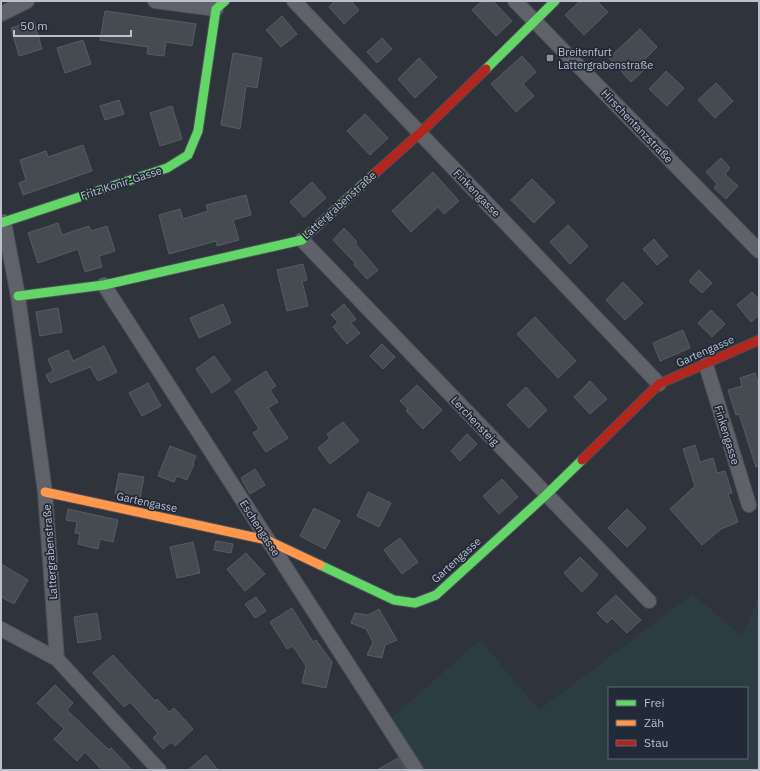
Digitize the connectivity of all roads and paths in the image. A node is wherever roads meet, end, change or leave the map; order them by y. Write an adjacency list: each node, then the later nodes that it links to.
1 (27, 1): 7 (street)
2 (155, 1): 6 (street, Fritz Konir-Gasse)
3 (294, 1): 9 (street, Finkengasse)
4 (515, 1): 8 (street, Hirschentanzstraße)
5 (555, 1): 8 (street, Lattergrabenstraße)
6 (220, 5): 10 (street, Fritz Konir-Gasse)
7 (1, 14)
8 (534, 21): 9 (street, Lattergrabenstraße); 12 (street, Hirschentanzstraße)
9 (420, 133): 11 (street, Lattergrabenstraße); 17 (street, Finkengasse)
10 (2, 223): 14 (street, Lattergrabenstraße)
11 (302, 240): 13 (street, Lattergrabenstraße); 19 (street, Lerchensteig)
12 (759, 251)
13 (104, 285): 14 (street, Lattergrabenstraße); 21 (street, Eschengasse)
14 (18, 296): 18 (street, Lattergrabenstraße)
15 (759, 340): 16 (street, Gartengasse)
16 (706, 365): 17 (street, Gartengasse); 20 (street, Finkengasse)
17 (659, 384): 19 (street, Gartengasse)
18 (45, 492): 21 (street, Gartengasse); 24 (street, Lattergrabenstraße)
19 (546, 495): 21 (street, Gartengasse); 22 (street, Lerchensteig)
20 (749, 505)
21 (267, 540): 26 (street, Eschengasse)
22 (648, 601)
23 (5, 634): 24 (street)
24 (57, 659): 25 (street)
25 (159, 770)
26 (416, 770)

